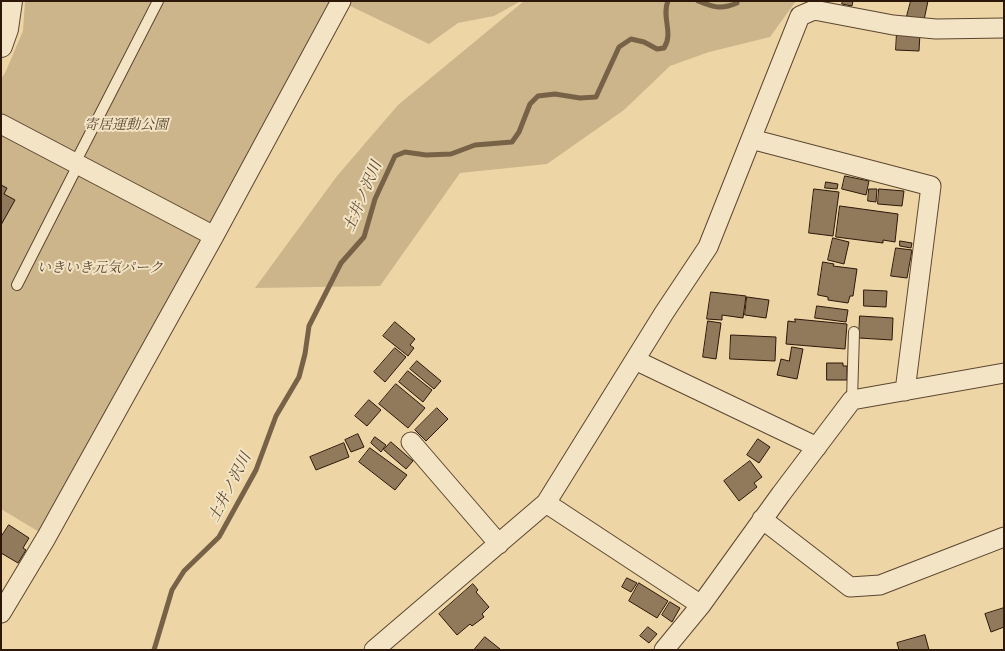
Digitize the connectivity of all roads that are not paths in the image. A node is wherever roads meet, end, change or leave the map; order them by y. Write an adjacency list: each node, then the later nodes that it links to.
1 (11, 1): 5 (street)
2 (158, 1): 8 (lane)
3 (341, 1): 9 (street)
4 (1004, 28): 7 (street)
5 (1, 46)
6 (1, 124): 8 (street)
7 (751, 140): 12 (street); 14 (street)
8 (77, 164): 9 (street); 10 (lane)
9 (214, 236): 23 (street)
10 (17, 285)
11 (854, 332): 15 (lane)
12 (635, 360): 17 (street); 18 (street)
13 (1004, 373): 14 (street)
14 (905, 391): 15 (street)
15 (852, 400): 17 (street)
16 (411, 442): 21 (street)
17 (817, 446): 19 (street)
18 (546, 503): 21 (street); 22 (street)
19 (762, 519): 20 (street); 22 (street)
20 (1004, 537)
21 (499, 544): 24 (street)
22 (701, 605): 25 (street)
23 (2, 610)
24 (374, 650)
25 (664, 650)

